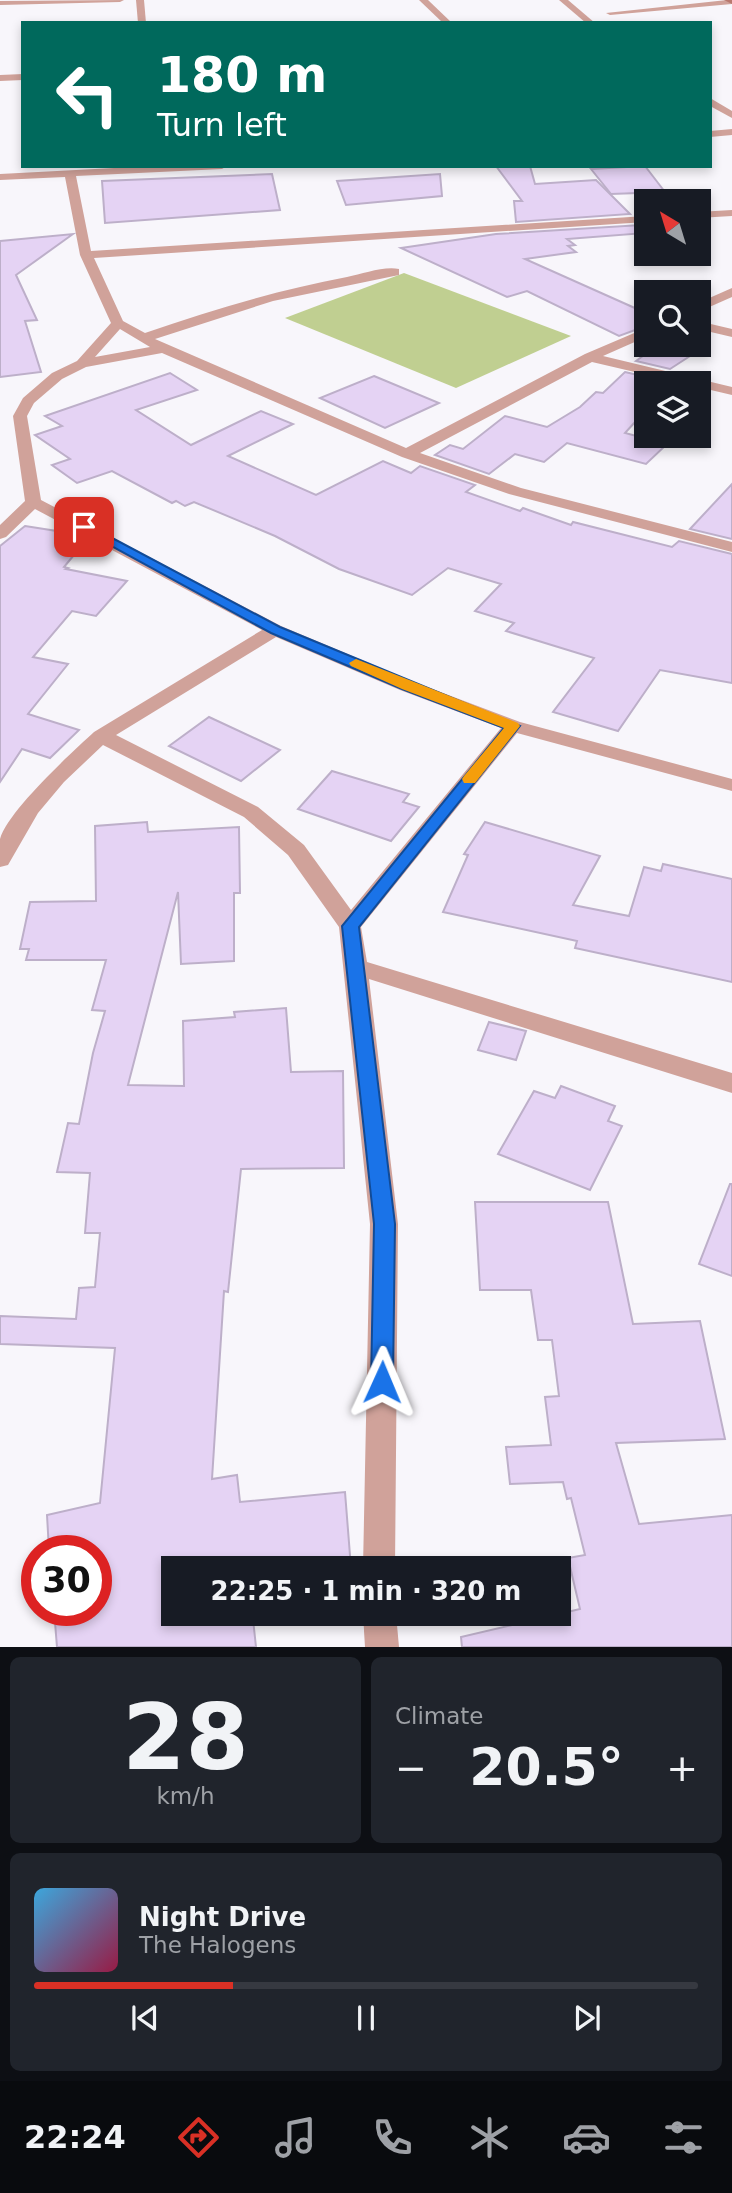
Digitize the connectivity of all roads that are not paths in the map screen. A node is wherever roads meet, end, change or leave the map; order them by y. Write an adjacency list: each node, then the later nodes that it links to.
1 (120, 0): 6 (street)
2 (140, 0): 8 (street)
3 (423, 0): 9 (street)
4 (563, 0): 10 (street)
5 (731, 1): 7 (street)
6 (0, 3)
7 (610, 13)
8 (142, 21)
9 (446, 21)
10 (589, 21)
11 (21, 77): 12 (street)
12 (0, 78)
13 (712, 102): 14 (street)
14 (732, 115)
15 (732, 132): 16 (street)
16 (712, 134)
17 (151, 168): 18 (street)
18 (69, 174): 19 (street); 23 (street)
19 (0, 177)
20 (732, 213): 21 (street)
21 (711, 214)
22 (634, 220): 23 (street)
23 (86, 255): 27 (street)
24 (395, 272): 31 (street)
25 (732, 292): 26 (street)
26 (711, 302)
27 (118, 323): 31 (street); 34 (street)
28 (711, 328): 29 (street)
29 (732, 333)
30 (634, 337): 33 (street)
31 (145, 338): 32 (street)
32 (163, 349): 34 (street); 36 (street)
33 (590, 357): 35 (street); 36 (street)
34 (82, 364): 37 (street)
35 (732, 391)
36 (407, 454): 39 (street)
37 (33, 502): 38 (street); 40 (street)
38 (0, 534)
39 (732, 547)
40 (275, 630): 41 (street); 42 (street)
41 (513, 726): 43 (street); 45 (street)
42 (101, 736): 44 (street); 45 (street)
43 (732, 785)
44 (0, 860)
45 (350, 926): 46 (street)
46 (356, 967): 47 (street); 48 (street)
47 (732, 1083)
48 (379, 1556)
49 (381, 1626): 50 (street)
50 (382, 1647)

